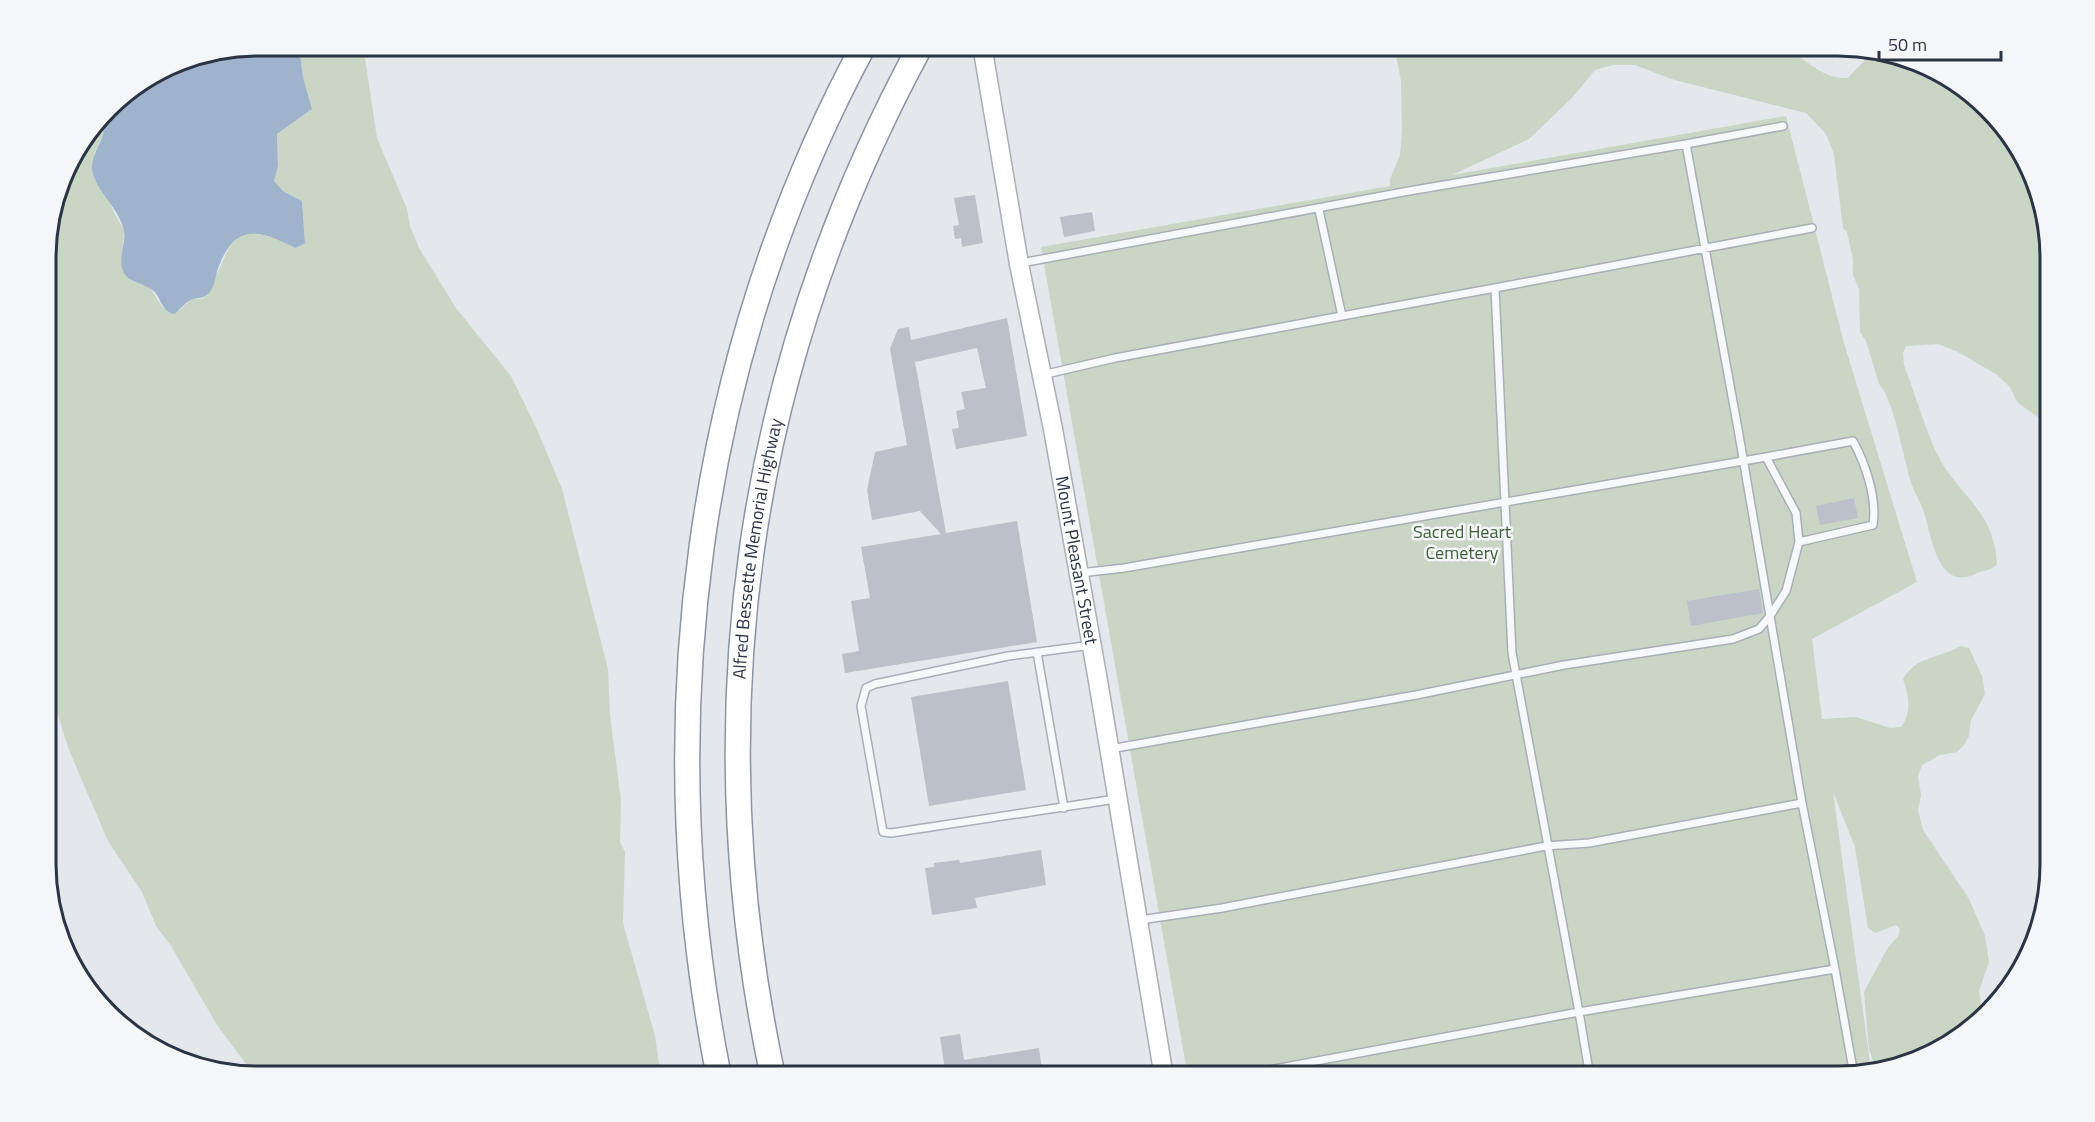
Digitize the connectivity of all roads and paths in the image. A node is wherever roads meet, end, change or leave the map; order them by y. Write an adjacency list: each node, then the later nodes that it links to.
1 (859, 56): 30 (highway)
2 (916, 56): 31 (highway, Alfred Bessette Memorial Highway)
3 (984, 56): 9 (main road, Mount Pleasant Street)
4 (1783, 126): 5 (lane)
5 (1686, 144): 6 (lane); 8 (lane)
6 (1319, 210): 9 (lane); 11 (lane)
7 (1812, 228): 8 (lane)
8 (1706, 247): 10 (lane); 14 (lane)
9 (1019, 264): 12 (main road, Mount Pleasant Street)
10 (1494, 288): 11 (lane); 15 (lane)
11 (1342, 316): 12 (lane)
12 (1041, 376): 17 (main road, Mount Pleasant Street)
13 (1766, 457): 14 (lane); 16 (lane); 16 (lane)
14 (1742, 462): 15 (lane); 18 (lane)
15 (1506, 502): 17 (lane); 21 (lane)
16 (1799, 542): 18 (lane)
17 (1078, 573): 19 (main road, Mount Pleasant Street)
18 (1770, 616): 21 (lane); 24 (lane)
19 (1092, 645): 20 (lane); 22 (main road, Mount Pleasant Street)
20 (1036, 652): 25 (lane); 25 (lane)
21 (1515, 676): 22 (lane); 26 (lane)
22 (1109, 750): 23 (main road, Mount Pleasant Street)
23 (1117, 799): 25 (lane); 27 (main road, Mount Pleasant Street)
24 (1802, 803): 26 (lane); 28 (lane)
25 (1064, 808)
26 (1546, 846): 27 (lane); 29 (lane)
27 (1137, 920): 32 (main road, Mount Pleasant Street)
28 (1835, 969): 29 (lane); 35 (lane)
29 (1579, 1012): 33 (lane); 34 (lane)
30 (717, 1066)
31 (771, 1066)
32 (1162, 1066)
33 (1291, 1066)
34 (1588, 1066)
35 (1852, 1066)

